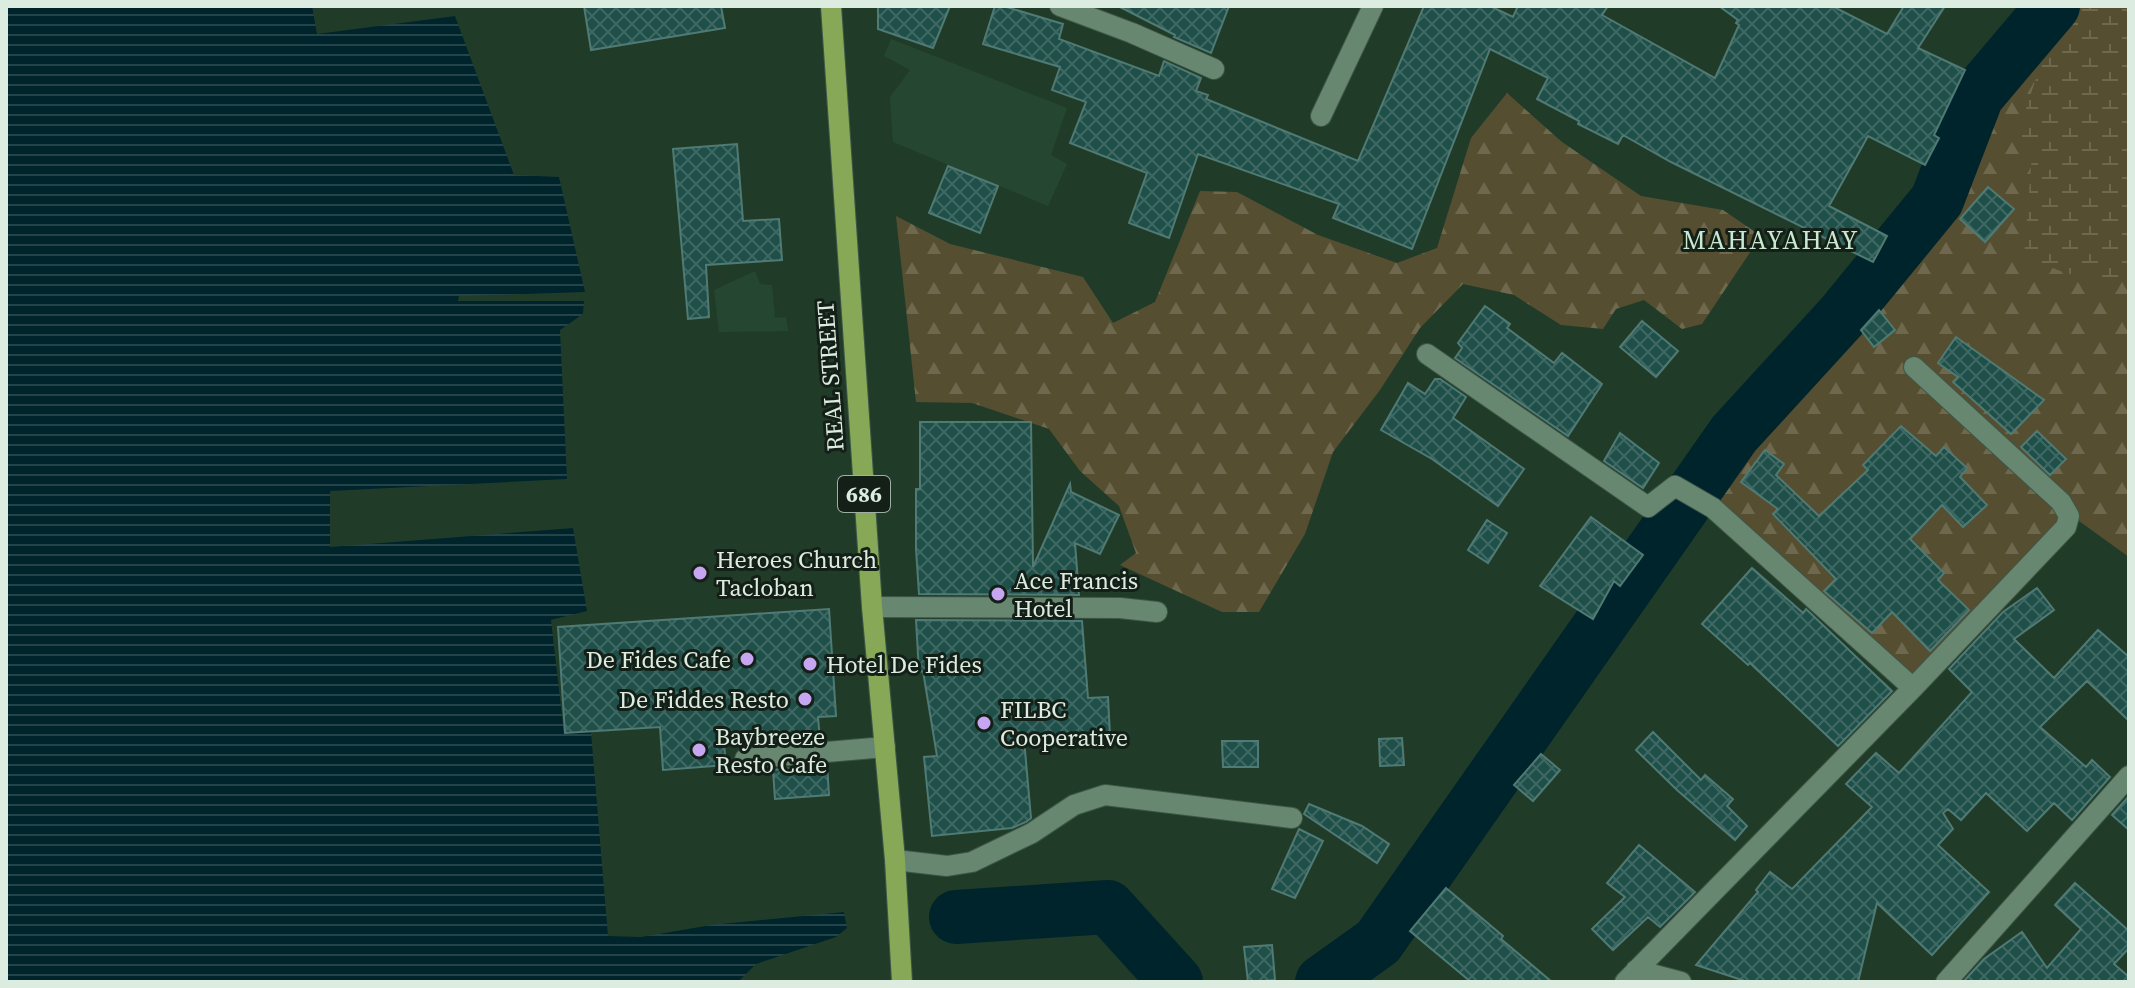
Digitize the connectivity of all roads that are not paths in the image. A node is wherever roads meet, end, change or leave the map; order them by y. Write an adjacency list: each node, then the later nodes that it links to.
1 (831, 6): 8 (main road, REAL STREET / 686)
2 (1060, 6): 4 (street)
3 (1373, 6): 5 (street)
4 (1214, 69)
5 (1321, 116)
6 (1427, 354): 10 (street)
7 (1914, 367): 10 (street)
8 (872, 607): 9 (street); 11 (main road, REAL STREET / 686)
9 (1157, 612)
10 (1913, 688): 16 (street)
11 (885, 747): 12 (street); 15 (main road, REAL STREET / 686)
12 (745, 759)
13 (2129, 776): 19 (street)
14 (1292, 818): 15 (street)
15 (895, 860): 17 (main road, REAL STREET / 686)
16 (1631, 976): 18 (street)
17 (902, 982)
18 (1681, 982)
19 (1946, 982)

